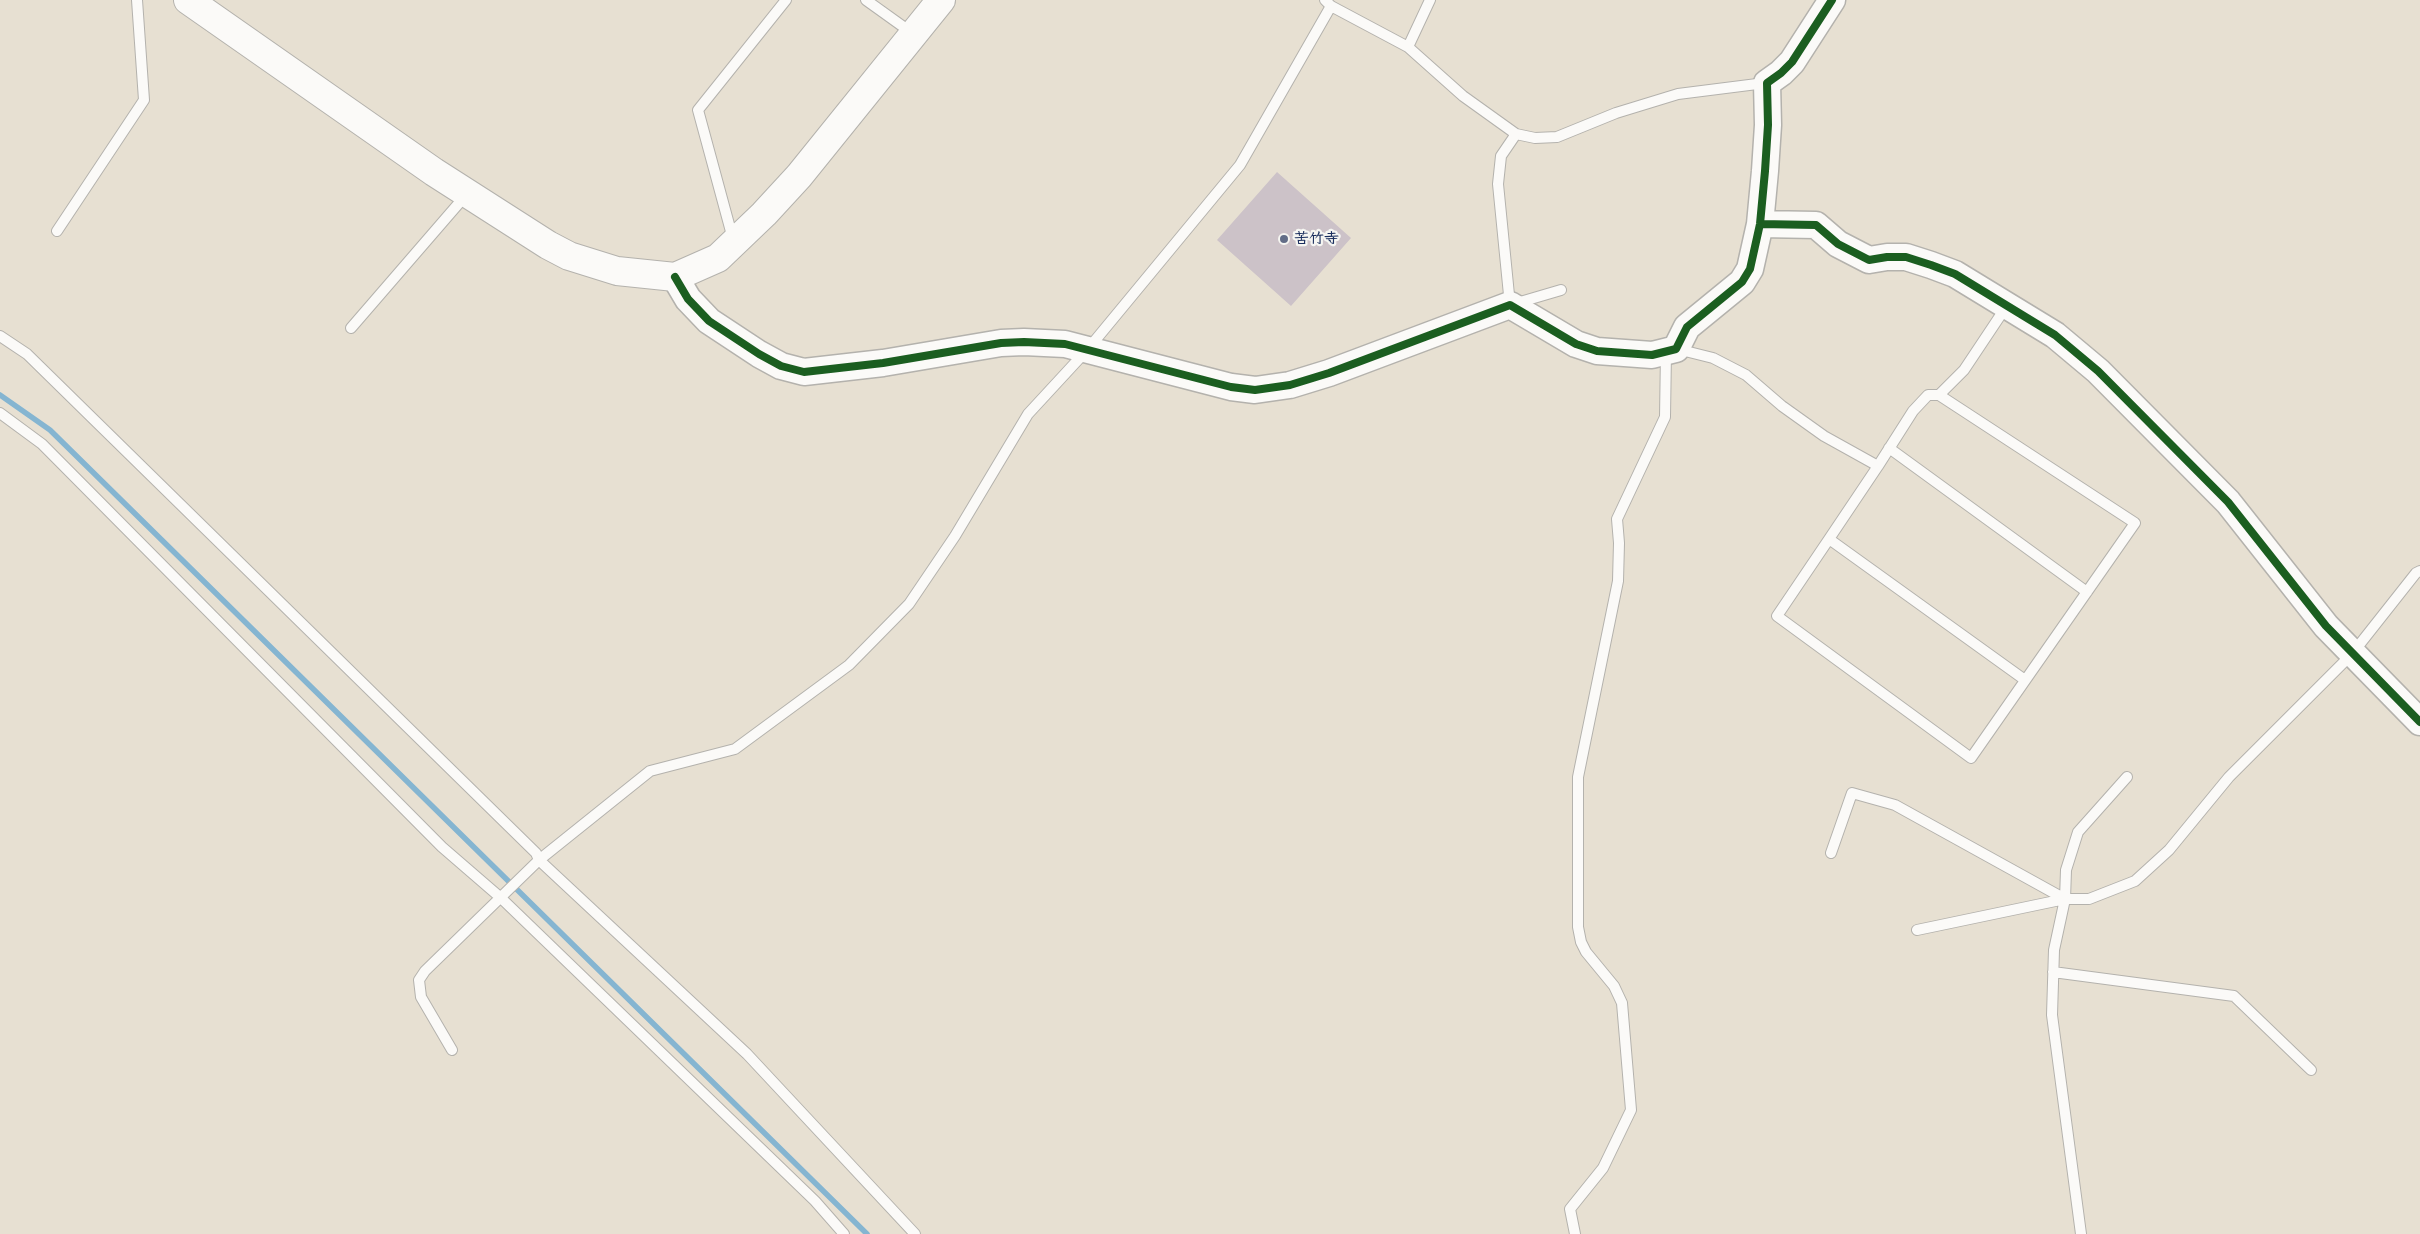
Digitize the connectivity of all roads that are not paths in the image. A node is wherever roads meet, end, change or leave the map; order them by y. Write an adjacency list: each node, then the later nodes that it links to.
1 (137, 0): 15 (lane)
2 (786, 0): 16 (lane)
3 (866, 0): 9 (lane)
4 (941, 0): 9 (main road)
5 (1430, 0): 10 (lane)
6 (1832, 0): 11 (street)
7 (191, 1): 13 (main road)
8 (1328, 3): 10 (lane); 23 (lane)
9 (913, 34): 16 (main road)
10 (1408, 47): 12 (lane)
11 (1767, 83): 12 (lane); 14 (street)
12 (1516, 134): 19 (lane)
13 (467, 194): 17 (main road); 21 (lane)
14 (1760, 224): 20 (street); 24 (street)
15 (57, 230)
16 (734, 242): 17 (main road)
17 (675, 277): 23 (street)
18 (1561, 290): 19 (lane)
19 (1510, 305): 23 (street); 24 (street)
20 (2007, 305): 25 (lane); 32 (street)
21 (351, 328)
22 (0, 336): 37 (lane)
23 (1088, 349): 37 (lane)
24 (1671, 350): 28 (lane); 46 (lane)
25 (1939, 395): 27 (lane); 31 (lane)
26 (0, 413): 38 (lane)
27 (1889, 448): 28 (lane); 31 (lane)
28 (1878, 466): 29 (lane)
29 (1829, 539): 33 (lane); 33 (lane)
30 (2420, 570): 32 (lane)
31 (2087, 592): 33 (lane)
32 (2352, 654): 34 (street); 39 (lane)
33 (2025, 680)
34 (2420, 722)
35 (2127, 777): 39 (lane)
36 (1831, 853): 39 (lane)
37 (539, 860): 38 (lane); 45 (lane)
38 (501, 898): 42 (lane); 44 (lane)
39 (2065, 899): 40 (lane); 41 (lane)
40 (1917, 930)
41 (2053, 972): 43 (lane); 47 (lane)
42 (452, 1050)
43 (2311, 1070)
44 (844, 1234)
45 (915, 1234)
46 (1575, 1234)
47 (2082, 1234)

